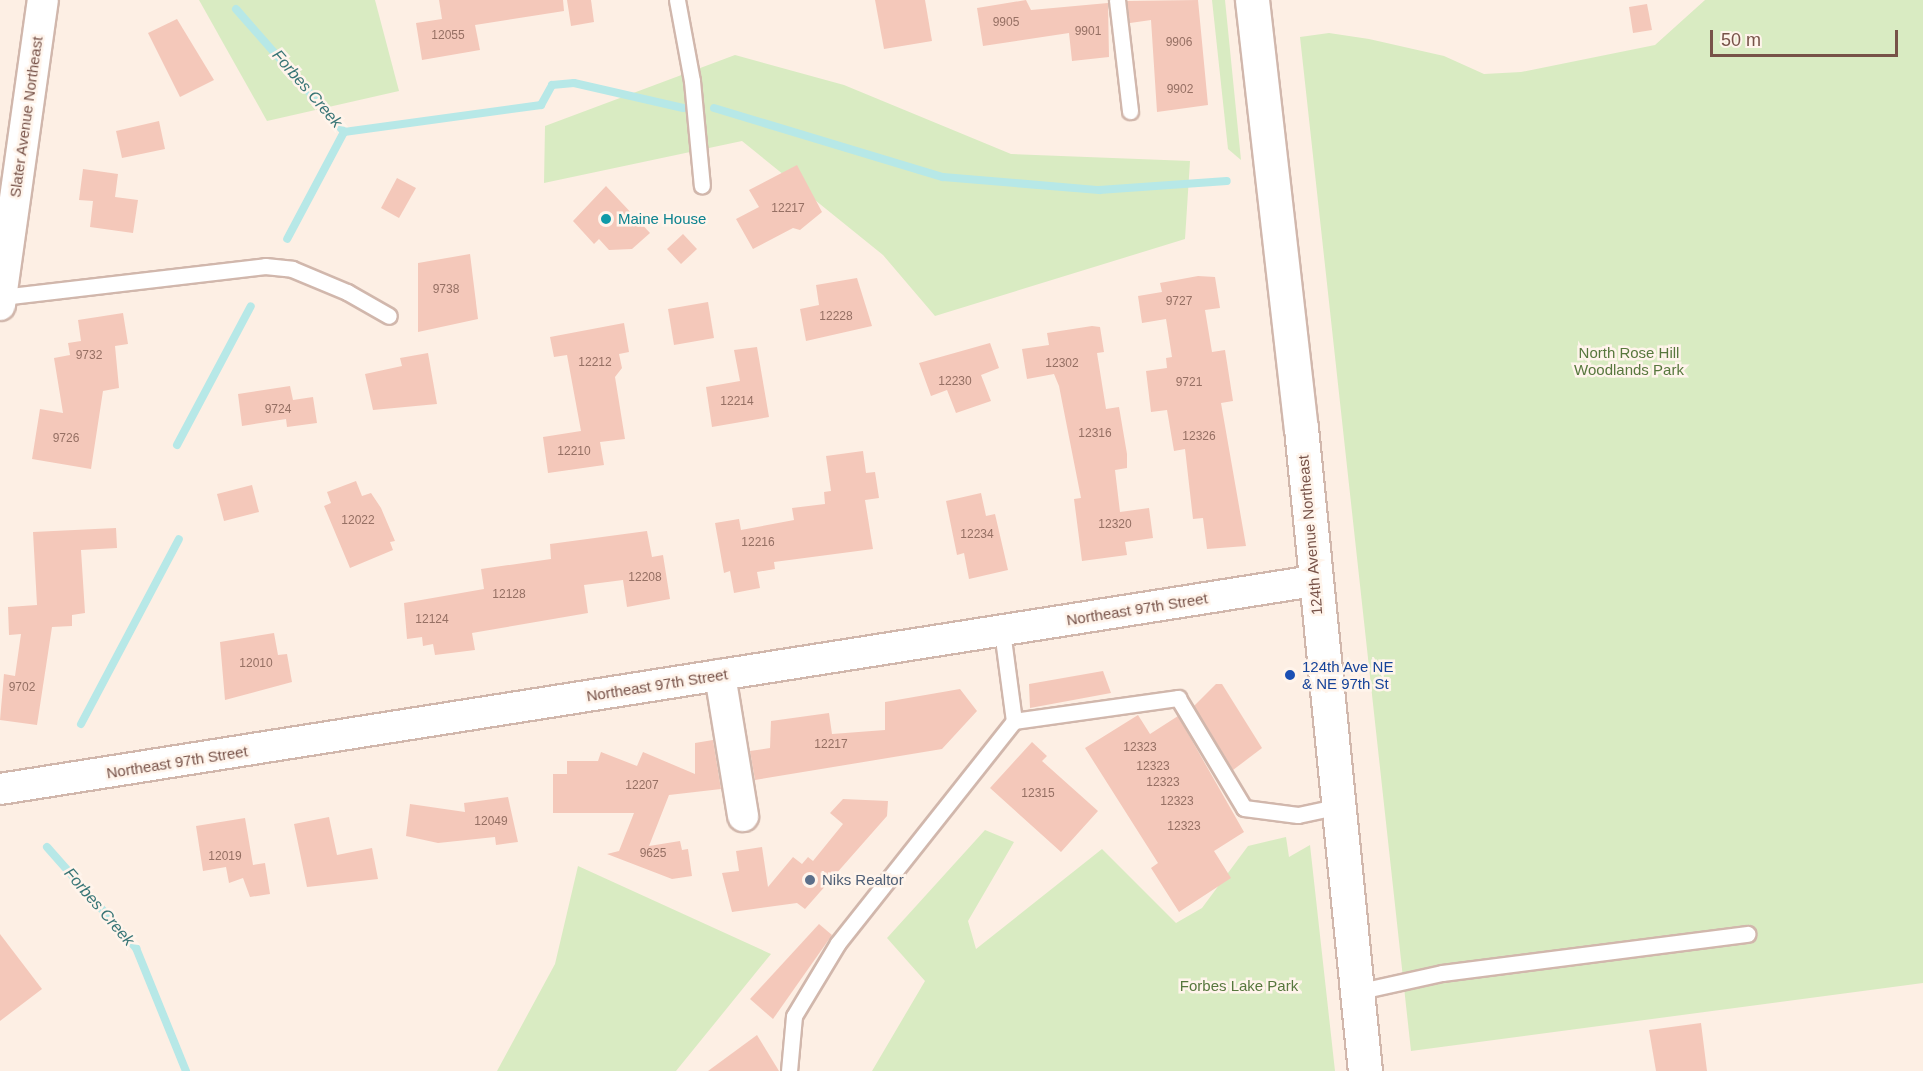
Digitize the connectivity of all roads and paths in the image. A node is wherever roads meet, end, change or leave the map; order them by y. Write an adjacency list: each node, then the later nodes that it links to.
1 (43, 0): 7 (street, Slater Avenue Northeast)
2 (677, 0): 6 (lane)
3 (1117, 0): 5 (lane)
4 (1252, 0): 9 (main road, 124th Avenue Northeast)
5 (1130, 111)
6 (702, 186)
7 (1, 301): 8 (lane)
8 (389, 316)
9 (1313, 581): 10 (street, Northeast 97th Street); 14 (main road, 124th Avenue Northeast)
10 (1002, 631): 11 (street, Northeast 97th Street); 12 (lane)
11 (720, 675): 13 (street, Northeast 97th Street); 15 (street)
12 (1014, 721): 14 (lane); 18 (lane)
13 (0, 789)
14 (1340, 806): 17 (main road, 124th Avenue Northeast)
15 (743, 816)
16 (1748, 934): 17 (lane)
17 (1356, 992): 19 (main road, 124th Avenue Northeast)
18 (789, 1071)
19 (1365, 1071)

